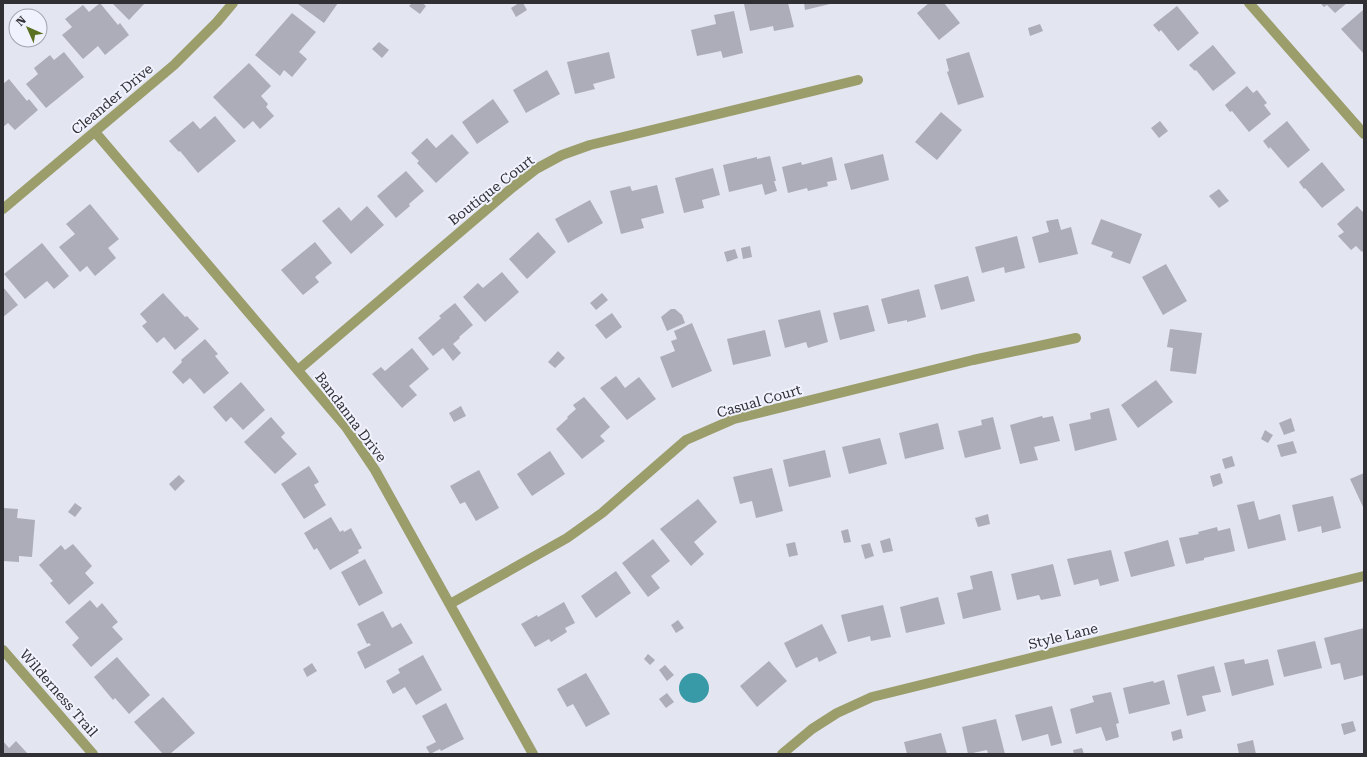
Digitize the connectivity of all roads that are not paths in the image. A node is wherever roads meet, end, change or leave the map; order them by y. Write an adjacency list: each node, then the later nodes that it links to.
1 (233, 3): 4 (street, Cleander Drive)
2 (1249, 3): 5 (street)
3 (858, 80): 8 (street, Boutique Court)
4 (95, 132): 6 (street, Cleander Drive); 8 (street, Bandanna Drive)
5 (1364, 134)
6 (3, 209)
7 (1076, 338): 10 (street, Casual Court)
8 (298, 370): 10 (street, Bandanna Drive)
9 (1364, 576): 14 (street, Style Lane)
10 (450, 604): 13 (street, Bandanna Drive)
11 (3, 650): 12 (street, Wilderness Trail)
12 (93, 754)
13 (533, 754)
14 (782, 754)

